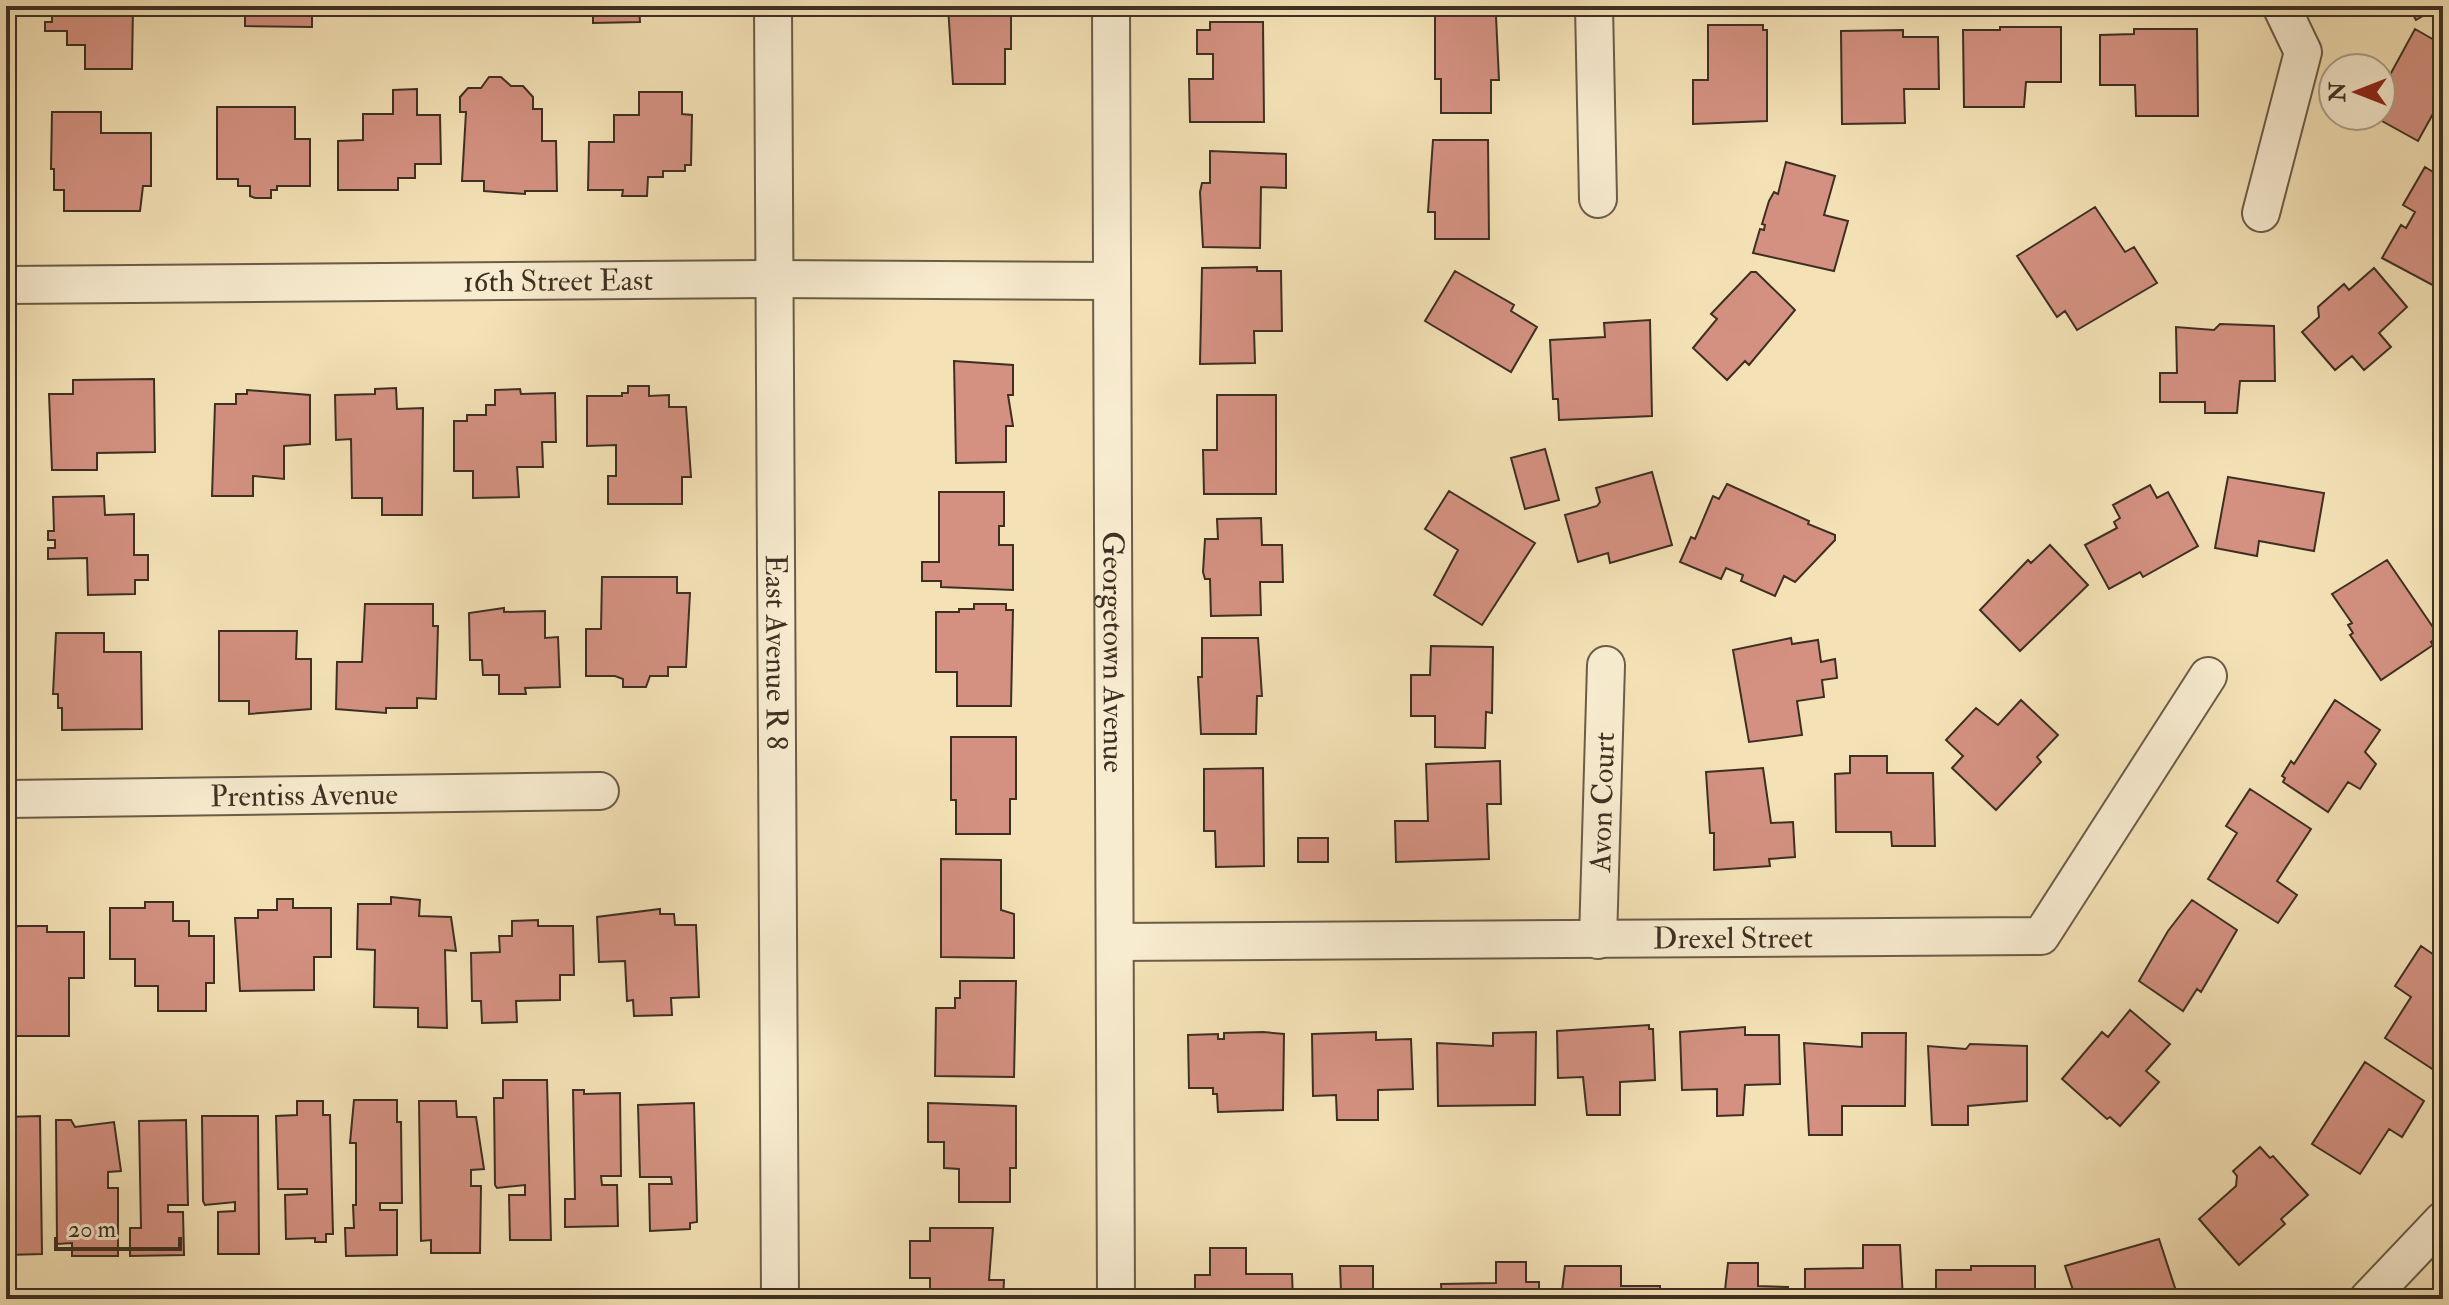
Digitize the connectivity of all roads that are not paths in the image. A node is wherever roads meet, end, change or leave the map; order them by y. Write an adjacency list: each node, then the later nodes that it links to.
1 (773, 6): 7 (street, East Avenue R 8)
2 (1111, 6): 8 (street, Georgetown Avenue)
3 (1594, 6): 5 (street)
4 (2281, 6): 6 (street)
5 (1598, 199)
6 (2261, 213)
7 (771, 279): 8 (street, 16th Street East); 9 (street, 16th Street East); 17 (street, East Avenue R 8)
8 (1112, 281): 15 (street, Georgetown Avenue)
9 (6, 285)
10 (1606, 665): 14 (street, Avon Court)
11 (2208, 676): 14 (street, Drexel Street)
12 (600, 791): 13 (street, Prentiss Avenue)
13 (6, 799)
14 (1598, 940): 15 (street, Drexel Street)
15 (1115, 942): 18 (street, Georgetown Avenue)
16 (2443, 1220): 19 (street)
17 (780, 1299)
18 (1116, 1299)
19 (2368, 1299)

